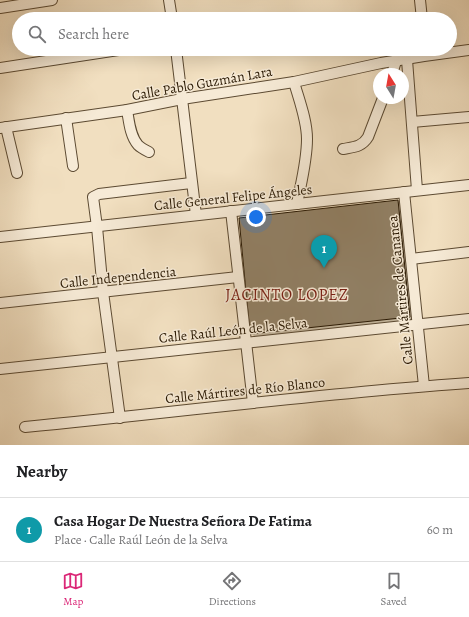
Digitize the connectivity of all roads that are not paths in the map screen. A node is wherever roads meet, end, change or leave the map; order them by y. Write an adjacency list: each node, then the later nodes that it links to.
1 (52, 0): 4 (street)
2 (170, 0): 5 (street)
3 (420, 0): 6 (street)
4 (0, 8)
5 (171, 12)
6 (421, 12)
7 (469, 50): 8 (street)
8 (457, 51)
9 (79, 56): 14 (street)
10 (177, 56): 17 (street)
11 (416, 56): 12 (street)
12 (407, 60): 13 (street, Calle Pablo Guzmán Lara); 22 (street)
13 (396, 61): 15 (street); 16 (street, Calle Pablo Guzmán Lara)
14 (0, 68)
15 (394, 68)
16 (294, 82): 17 (street, Calle Pablo Guzmán Lara); 32 (street)
17 (182, 99): 19 (street, Calle Pablo Guzmán Lara); 28 (street)
18 (381, 104): 24 (street)
19 (127, 110): 21 (street, Calle Pablo Guzmán Lara); 25 (street)
20 (469, 117): 22 (street)
21 (66, 118): 23 (street, Calle Pablo Guzmán Lara); 26 (street)
22 (412, 122): 30 (street)
23 (3, 127): 27 (street)
24 (343, 149)
25 (149, 152)
26 (73, 166)
27 (17, 174)
28 (191, 182): 34 (street); 35 (street)
29 (469, 185): 30 (street, Calle General Felipe Ángeles)
30 (417, 190): 31 (street, Calle General Felipe Ángeles)
31 (404, 192): 32 (street, Calle General Felipe Ángeles); 38 (street, Calle Mártires de Cananea)
32 (297, 204): 33 (street, Calle General Felipe Ángeles)
33 (231, 211): 34 (street, Calle General Felipe Ángeles); 39 (street)
34 (196, 215): 35 (street, Calle General Felipe Ángeles)
35 (97, 227): 36 (street, Calle General Felipe Ángeles); 40 (street)
36 (0, 237)
37 (469, 252): 38 (street)
38 (411, 259): 43 (street, Calle Mártires de Cananea)
39 (238, 277): 40 (street, Calle Independencia); 44 (street)
40 (103, 292): 41 (street, Calle Independencia); 45 (street)
41 (0, 303)
42 (469, 319): 43 (street, Calle Raúl León de la Selva)
43 (418, 324): 44 (street, Calle Raúl León de la Selva); 48 (street, Calle Mártires de Cananea)
44 (246, 343): 45 (street, Calle Raúl León de la Selva); 49 (street)
45 (112, 357): 46 (street, Calle Raúl León de la Selva); 50 (street)
46 (0, 370)
47 (469, 383): 48 (street, Calle Mártires de Río Blanco)
48 (424, 386): 49 (street, Calle Mártires de Río Blanco)
49 (253, 403): 50 (street, Calle Mártires de Río Blanco)
50 (120, 418): 51 (street, Calle Mártires de Río Blanco)
51 (25, 427)

